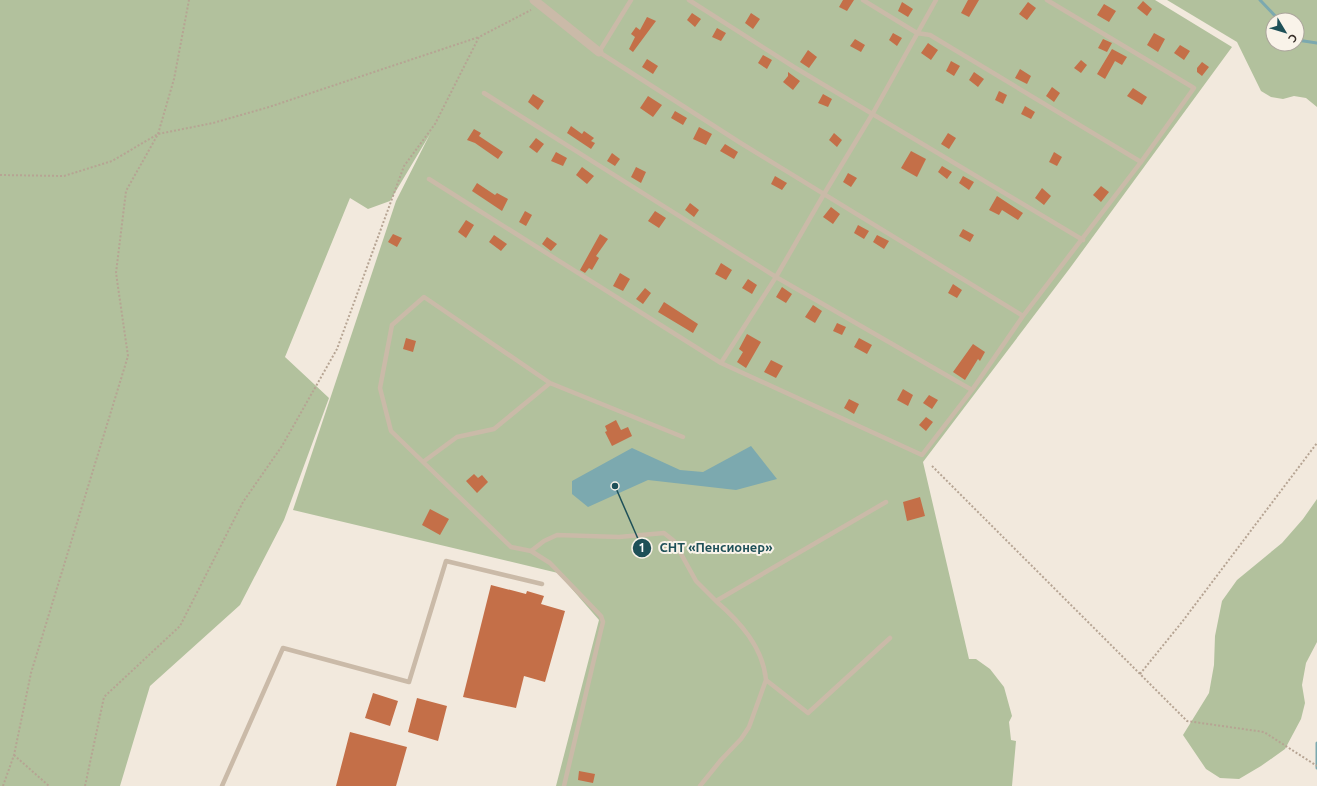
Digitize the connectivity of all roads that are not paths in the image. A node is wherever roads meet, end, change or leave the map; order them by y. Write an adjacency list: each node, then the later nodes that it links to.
1 (631, 0): 8 (lane)
2 (689, 0): 10 (lane)
3 (863, 0): 7 (lane)
4 (936, 0): 7 (lane)
5 (1047, 0): 11 (lane)
6 (537, 3): 8 (street)
7 (918, 33): 10 (lane); 11 (lane)
8 (599, 52): 13 (lane)
9 (484, 93): 15 (lane)
10 (873, 114): 13 (lane); 14 (lane)
11 (1141, 162): 14 (lane)
12 (429, 179): 17 (lane)
13 (824, 194): 15 (lane); 16 (lane)
14 (1083, 240): 16 (lane)
15 (776, 277): 17 (lane); 19 (lane)
16 (1023, 316): 19 (lane)
17 (721, 363): 19 (lane)
18 (550, 383): 20 (lane); 21 (lane); 21 (lane)
19 (972, 390)
20 (682, 437)
21 (423, 462): 23 (lane)
22 (886, 502): 25 (lane)
23 (531, 552): 25 (lane); 29 (lane)
24 (542, 584): 28 (lane)
25 (716, 601): 27 (lane)
26 (890, 638): 27 (lane)
27 (766, 680): 30 (lane)
28 (222, 786)
29 (564, 786)
30 (700, 786)

